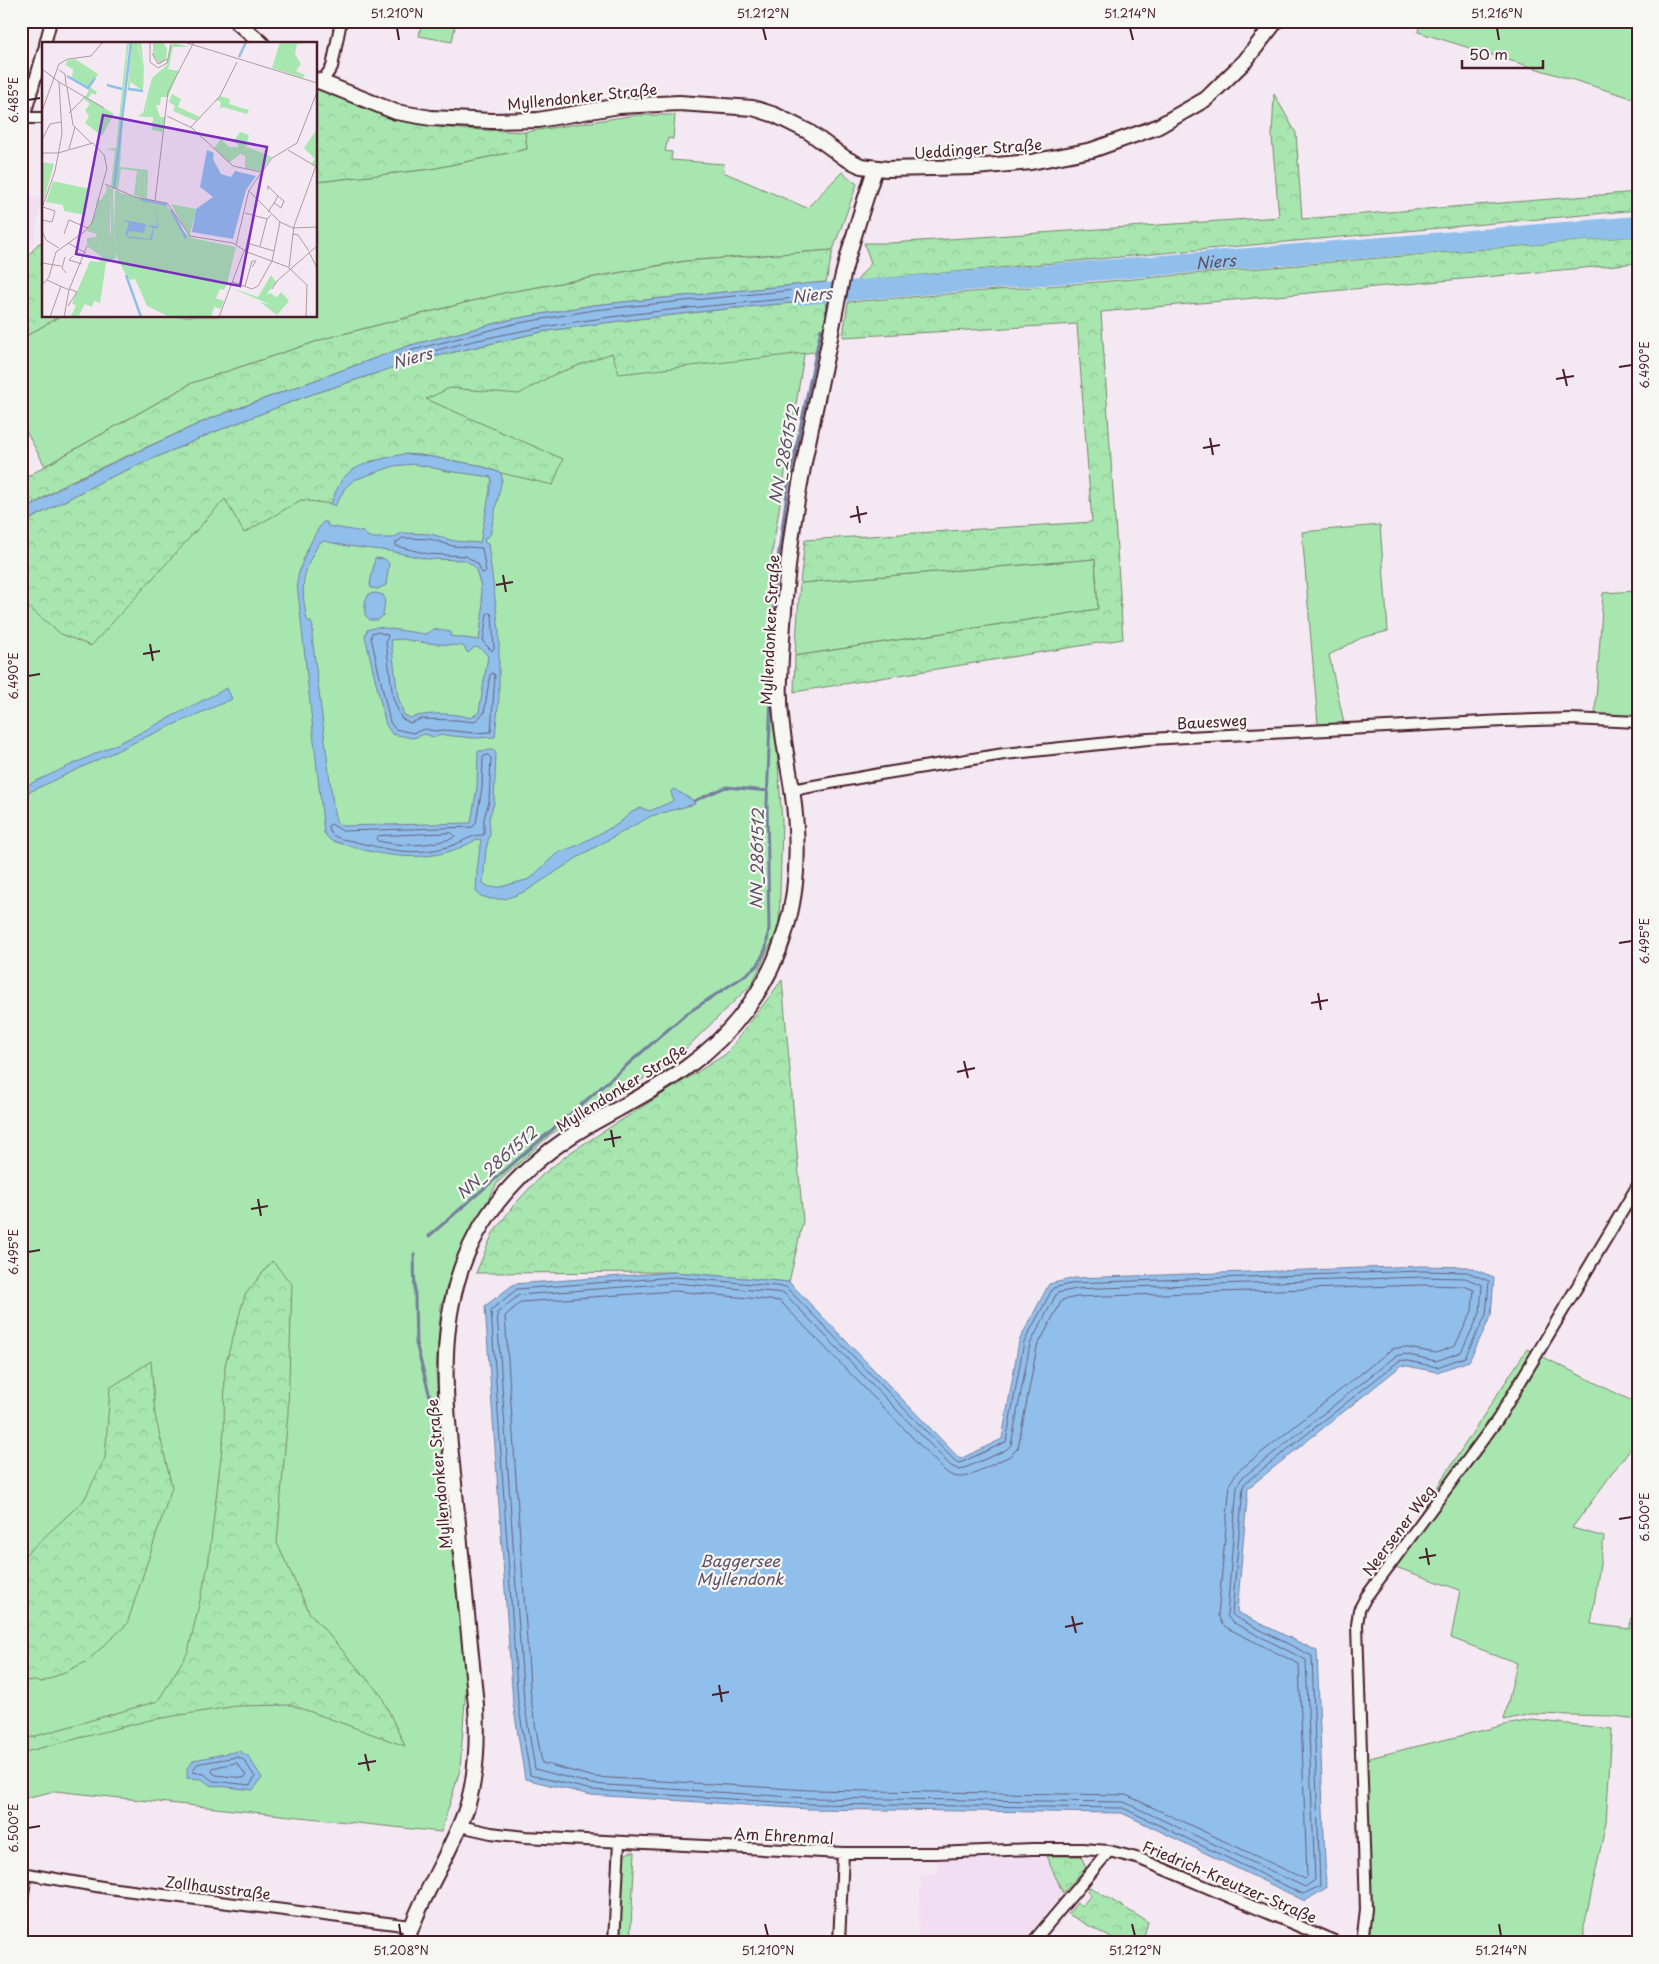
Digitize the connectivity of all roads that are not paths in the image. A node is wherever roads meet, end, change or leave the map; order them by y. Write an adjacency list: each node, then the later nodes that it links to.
1 (52, 21): 5 (street)
2 (236, 21): 6 (street)
3 (341, 21): 8 (street)
4 (1276, 21): 11 (street, Ueddinger Straße)
5 (46, 42)
6 (260, 42)
7 (42, 56): 9 (street)
8 (319, 82): 11 (street, Myllendonker Straße)
9 (23, 118): 10 (street)
10 (42, 118)
11 (875, 169): 13 (street, Myllendonker Straße)
12 (1638, 722): 13 (street, Bauesweg)
13 (792, 790): 15 (street, Myllendonker Straße)
14 (1638, 1185): 27 (street, Neersener Weg)
15 (460, 1826): 16 (street, Am Ehrenmal); 21 (street, Myllendonker Straße)
16 (619, 1842): 18 (street, Am Ehrenmal); 23 (street)
17 (1109, 1851): 18 (street, Am Ehrenmal); 25 (street); 26 (street, Friedrich-Kreutzer-Straße)
18 (843, 1853): 24 (street)
19 (24, 1873): 20 (street); 21 (street, Zollhausstraße)
20 (21, 1905)
21 (412, 1926): 22 (street, Myllendonker Straße)
22 (406, 1943)
23 (614, 1943)
24 (838, 1943)
25 (1032, 1943)
26 (1339, 1943)
27 (1362, 1943)

